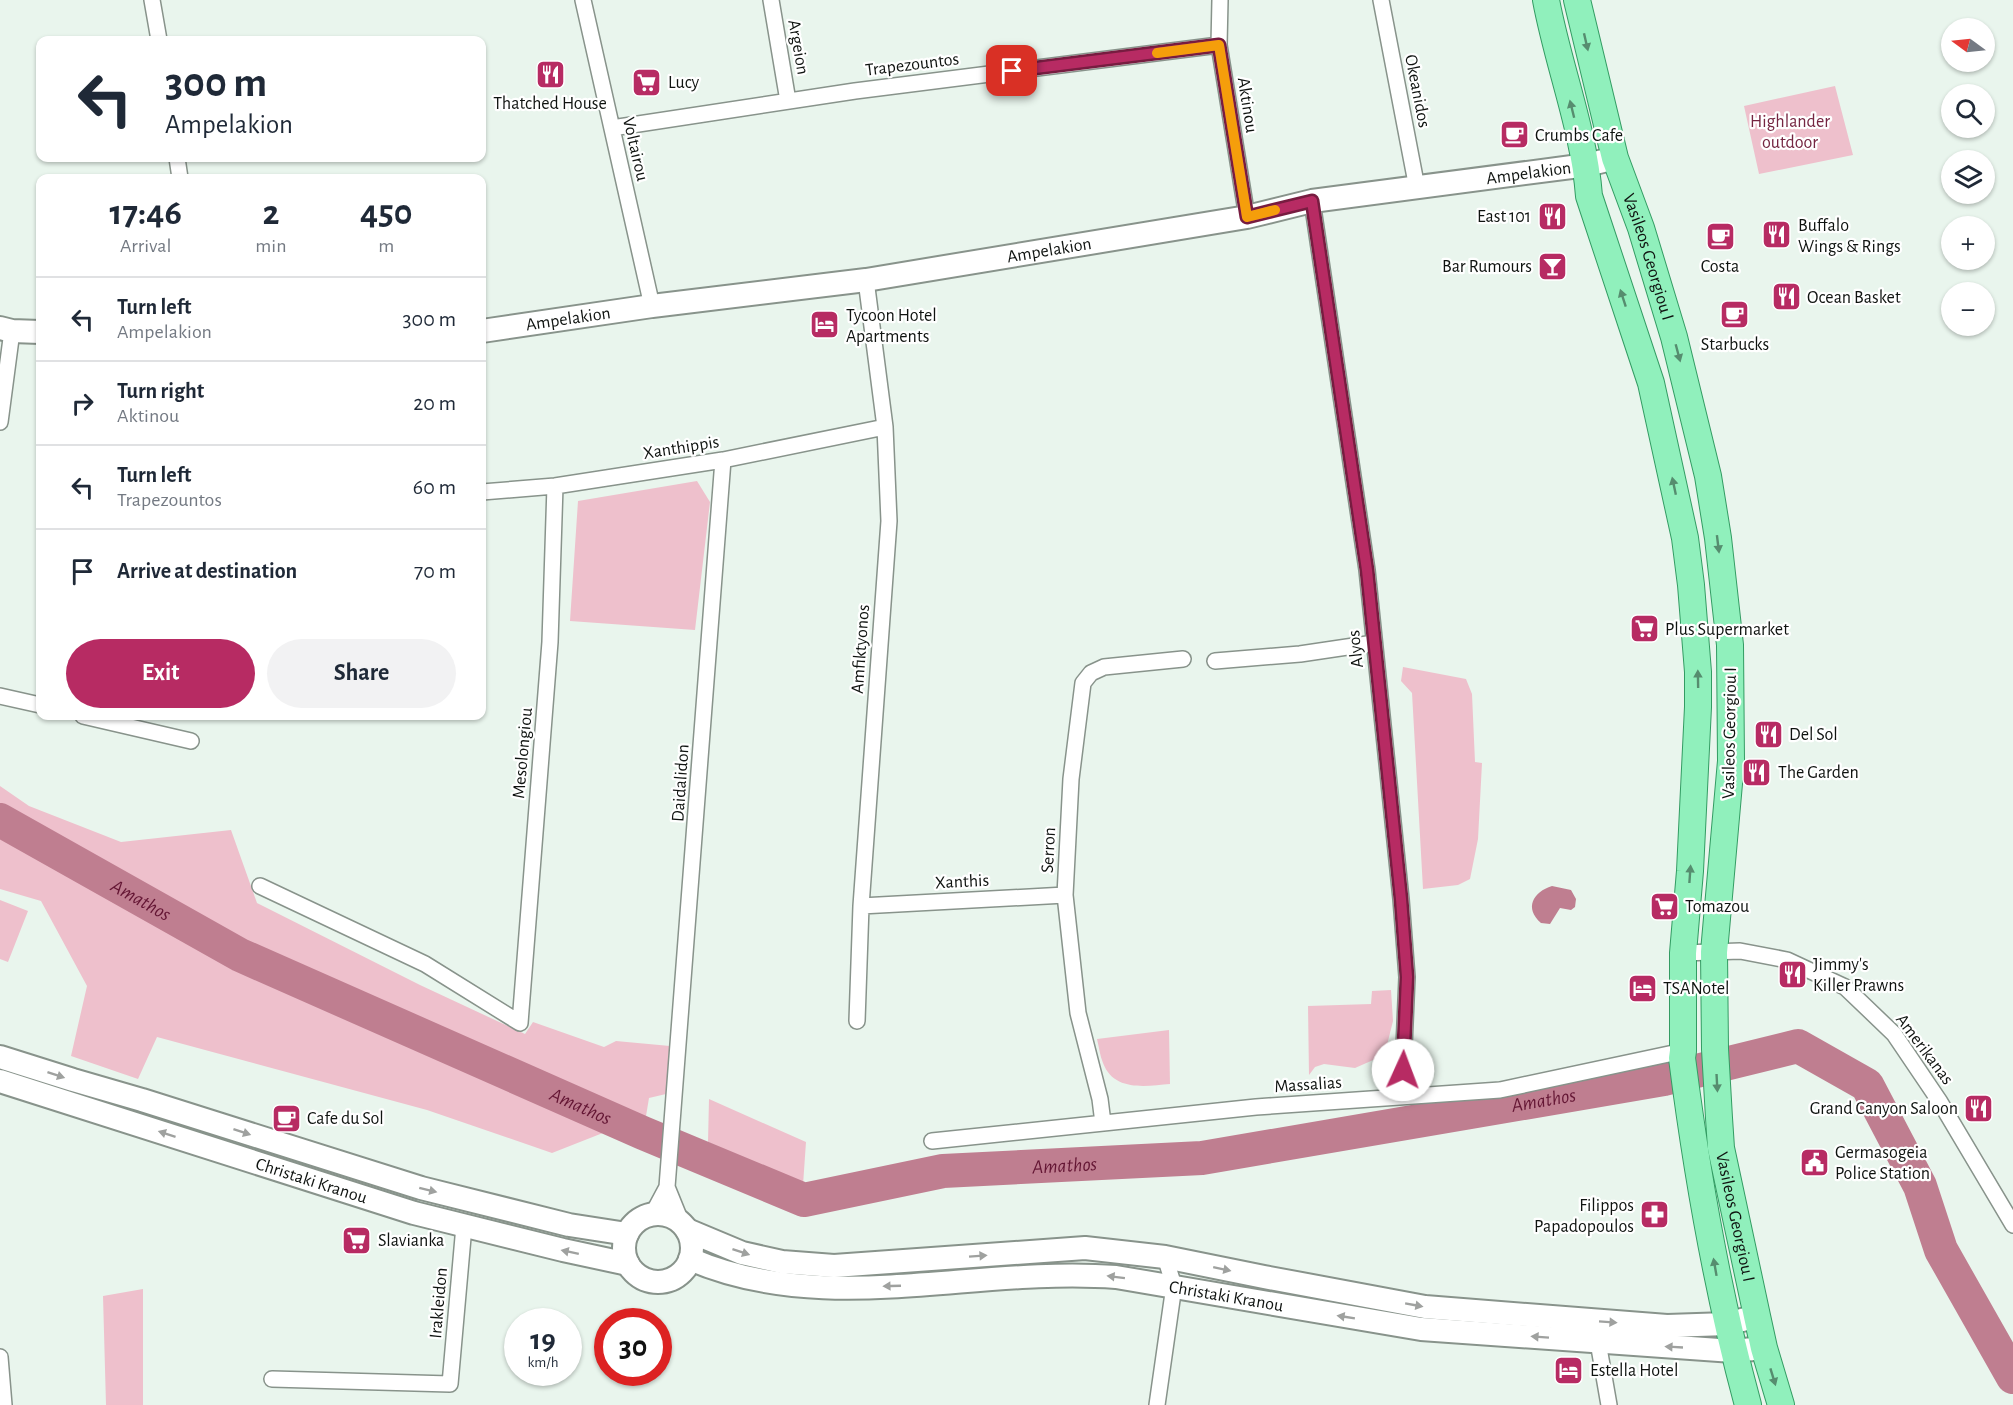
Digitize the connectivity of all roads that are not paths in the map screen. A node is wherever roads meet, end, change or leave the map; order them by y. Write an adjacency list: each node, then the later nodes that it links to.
1 (152, 0): 8 (street)
2 (583, 0): 11 (street, Voltairou)
3 (771, 0): 10 (street, Argeion)
4 (1220, 0): 9 (street, Aktinou)
5 (1381, 0): 14 (street, Okeanidos)
6 (1546, 0): 13 (main road, Vasileos Georgiou I, one-way to 6)
7 (1577, 0): 12 (main road, Vasileos Georgiou I, one-way to 12)
8 (158, 36)
9 (1219, 45): 10 (street, Trapezountos); 16 (street, Aktinou)
10 (788, 101): 11 (street, Trapezountos)
11 (612, 128): 18 (street, Voltairou)
12 (1615, 158): 13 (main road, Ampelakion); 37 (main road, Vasileos Georgiou I, one-way to 37)
13 (1587, 165): 14 (main road, Ampelakion); 38 (main road, Vasileos Georgiou I, one-way to 13)
14 (1417, 188): 15 (main road, Ampelakion)
15 (1312, 201): 16 (main road, Ampelakion); 27 (street, Alyos)
16 (1247, 217): 17 (main road, Ampelakion)
17 (866, 280): 18 (main road, Ampelakion); 23 (street, Amfiktyonos)
18 (652, 306): 20 (main road, Ampelakion)
19 (6, 330): 21 (main road); 22 (street)
20 (486, 330)
21 (36, 332)
22 (0, 422)
23 (885, 427): 24 (street, Xanthippis); 36 (street, Amfiktyonos)
24 (723, 460): 25 (street, Xanthippis); 46 (street, Daidalidon)
25 (555, 486): 26 (street, Xanthippis); 34 (street, Mesolongiou)
26 (486, 492)
27 (1374, 643): 29 (street); 43 (street, Alyos)
28 (1183, 659): 35 (street, Serron)
29 (1215, 661)
30 (0, 696): 31 (street)
31 (36, 704)
32 (100, 720): 33 (street)
33 (191, 741)
34 (260, 886)
35 (1065, 895): 36 (street, Xanthis); 44 (street, Serron)
36 (861, 906): 39 (street, Amfiktyonos)
37 (1714, 952): 38 (street, Amerikanas); 48 (street, Amerikanas); 56 (main road, Vasileos Georgiou I, one-way to 56)
38 (1683, 953): 40 (main road, Vasileos Georgiou I)
39 (857, 1021)
40 (1683, 1055): 43 (street, Massalias); 57 (main road, Vasileos Georgiou I, one-way to 40)
41 (0, 1057): 51 (main road, Christaki Kranou, one-way to 51)
42 (0, 1081): 49 (main road, Christaki Kranou, one-way to 42)
43 (1406, 1096): 44 (street, Massalias)
44 (1103, 1123): 45 (street, Massalias)
45 (932, 1141)
46 (667, 1187): 47 (street); 50 (street)
47 (652, 1215): 50 (main road); 51 (main road)
48 (2013, 1225)
49 (464, 1226): 54 (main road, Christaki Kranou, one-way to 49); 62 (street, Irakleidon)
50 (684, 1227): 52 (main road, Christaki Kranou, one-way to 52); 53 (main road)
51 (627, 1234): 54 (main road)
52 (1165, 1257): 55 (street); 57 (main road, Christaki Kranou, one-way to 57)
53 (690, 1259): 54 (main road); 55 (main road, Christaki Kranou, one-way to 53)
54 (628, 1264)
55 (1174, 1286): 58 (main road, Christaki Kranou, one-way to 55); 64 (street)
56 (1757, 1316): 57 (main road, Christaki Kranou); 59 (main road, Vasileos Georgiou I)
57 (1727, 1324): 60 (main road, Vasileos Georgiou I)
58 (1599, 1342): 60 (main road, Christaki Kranou, one-way to 58); 65 (street)
59 (1764, 1348): 60 (main road, Christaki Kranou); 67 (main road, Vasileos Georgiou I, one-way to 67)
60 (1733, 1351): 66 (main road, Vasileos Georgiou I)
61 (0, 1357): 63 (street)
62 (272, 1379)
63 (4, 1405)
64 (1157, 1405)
65 (1608, 1405)
66 (1748, 1405)
67 (1781, 1405)

